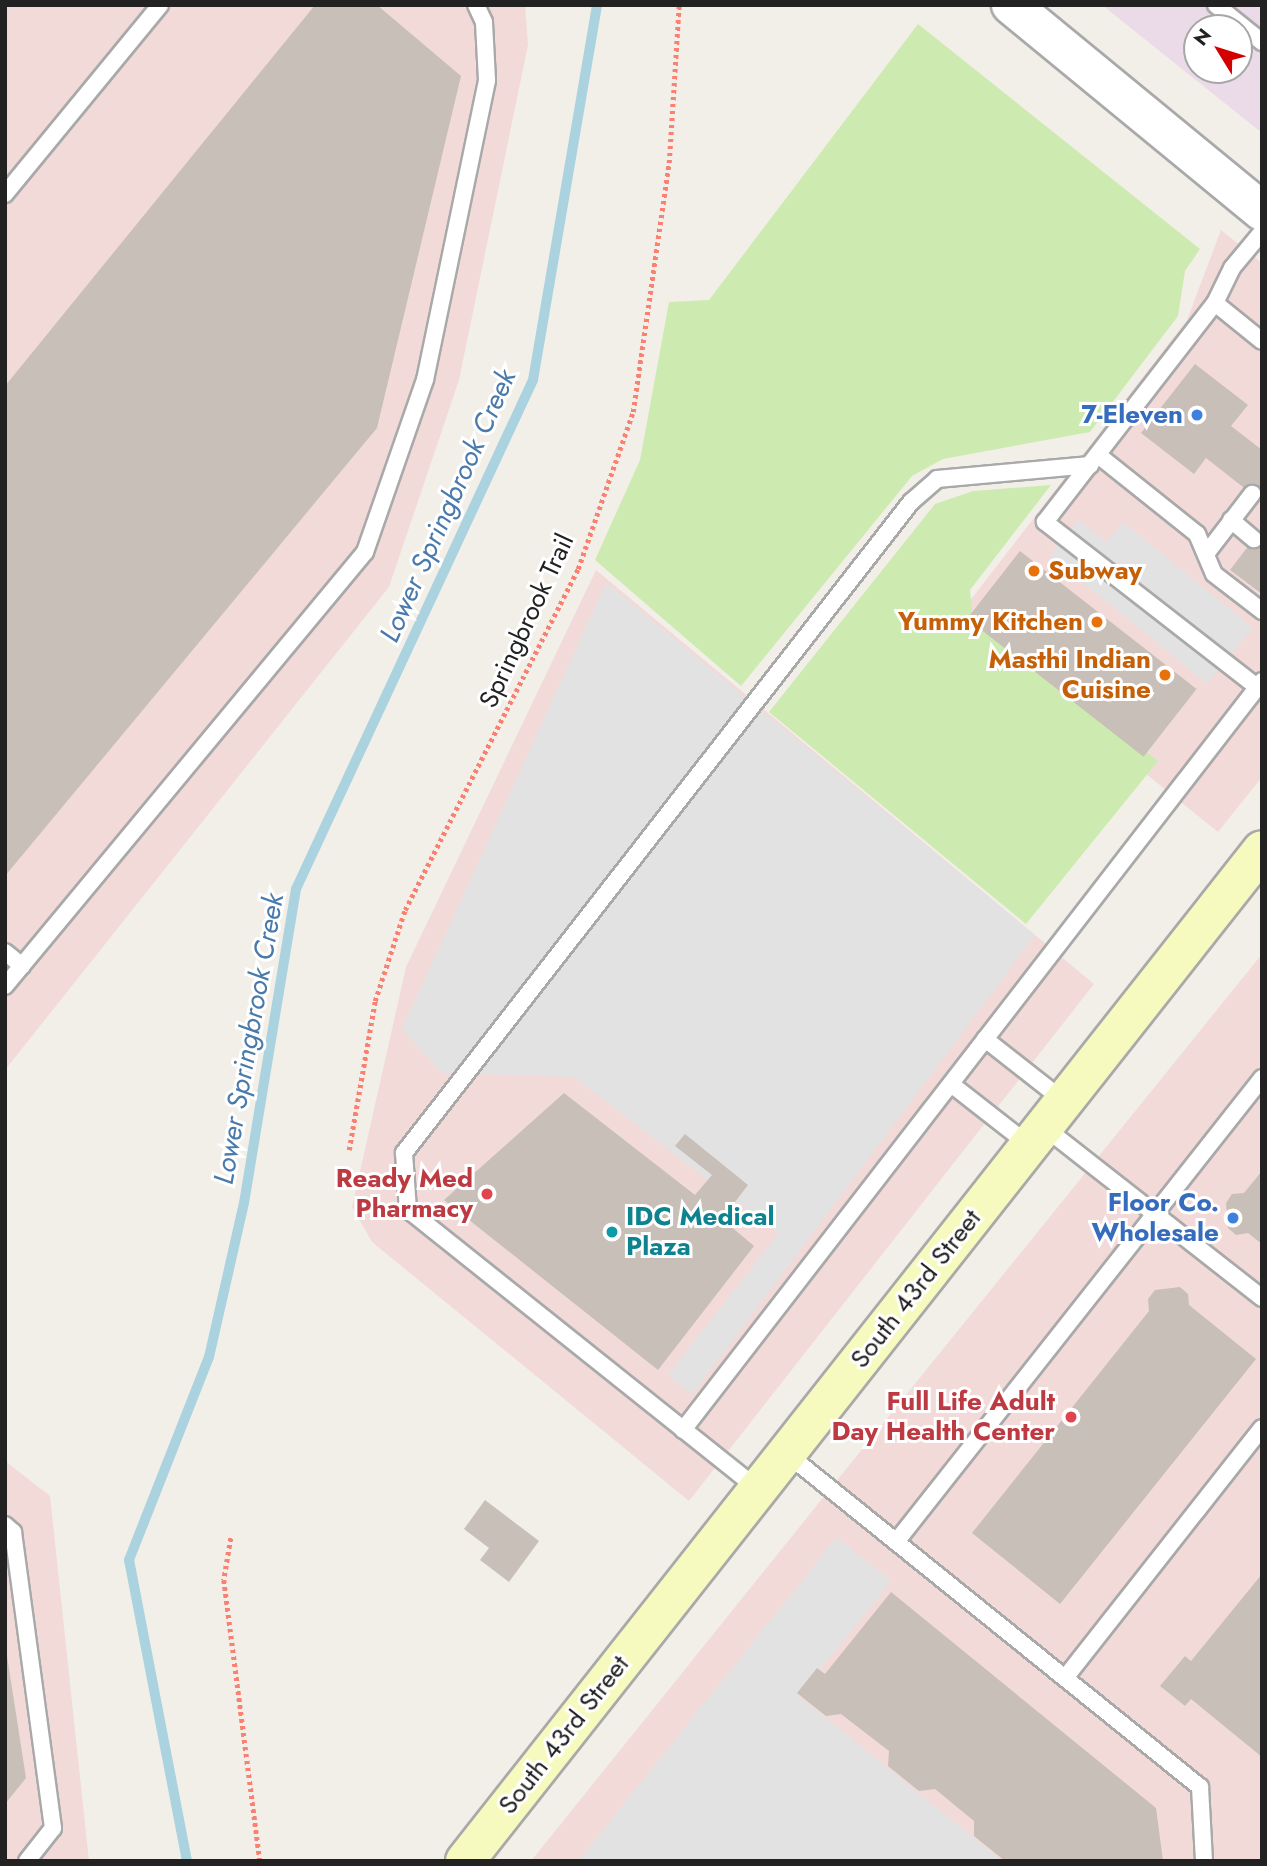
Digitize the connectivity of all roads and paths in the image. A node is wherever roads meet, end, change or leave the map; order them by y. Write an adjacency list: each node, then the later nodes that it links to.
1 (160, 5): 7 (lane)
2 (476, 5): 21 (lane)
3 (679, 5): 27 (path, Springbrook Trail)
4 (1011, 5): 8 (street)
5 (1216, 5): 6 (lane)
6 (1262, 42)
7 (5, 194)
8 (1262, 211)
9 (1262, 232): 10 (lane)
10 (1214, 303): 11 (lane); 12 (lane)
11 (1262, 341)
12 (1094, 460): 16 (lane); 18 (lane); 31 (lane)
13 (1252, 494): 14 (lane)
14 (1231, 520): 15 (lane); 16 (lane)
15 (1254, 539)
16 (1206, 554): 17 (lane)
17 (1262, 611)
18 (1259, 684): 23 (lane)
19 (1262, 850): 26 (main road, South 43rd Street)
20 (5, 952): 21 (lane)
21 (22, 966): 22 (lane)
22 (5, 986)
23 (985, 1039): 25 (lane); 26 (lane)
24 (1262, 1078): 28 (lane)
25 (951, 1084): 26 (lane); 31 (lane)
26 (1045, 1124): 28 (lane); 32 (main road, South 43rd Street)
27 (349, 1150)
28 (1155, 1214): 29 (lane); 36 (lane)
29 (1262, 1298)
30 (1262, 1428): 37 (lane)
31 (683, 1430): 33 (lane)
32 (786, 1453): 33 (main road, South 43rd Street); 36 (lane)
33 (758, 1489): 40 (main road, South 43rd Street)
34 (5, 1525): 38 (lane)
35 (232, 1538): 39 (path)
36 (896, 1542): 37 (lane)
37 (1065, 1678): 41 (lane)
38 (27, 1861)
39 (260, 1861)
40 (465, 1861)
41 (1204, 1861)

